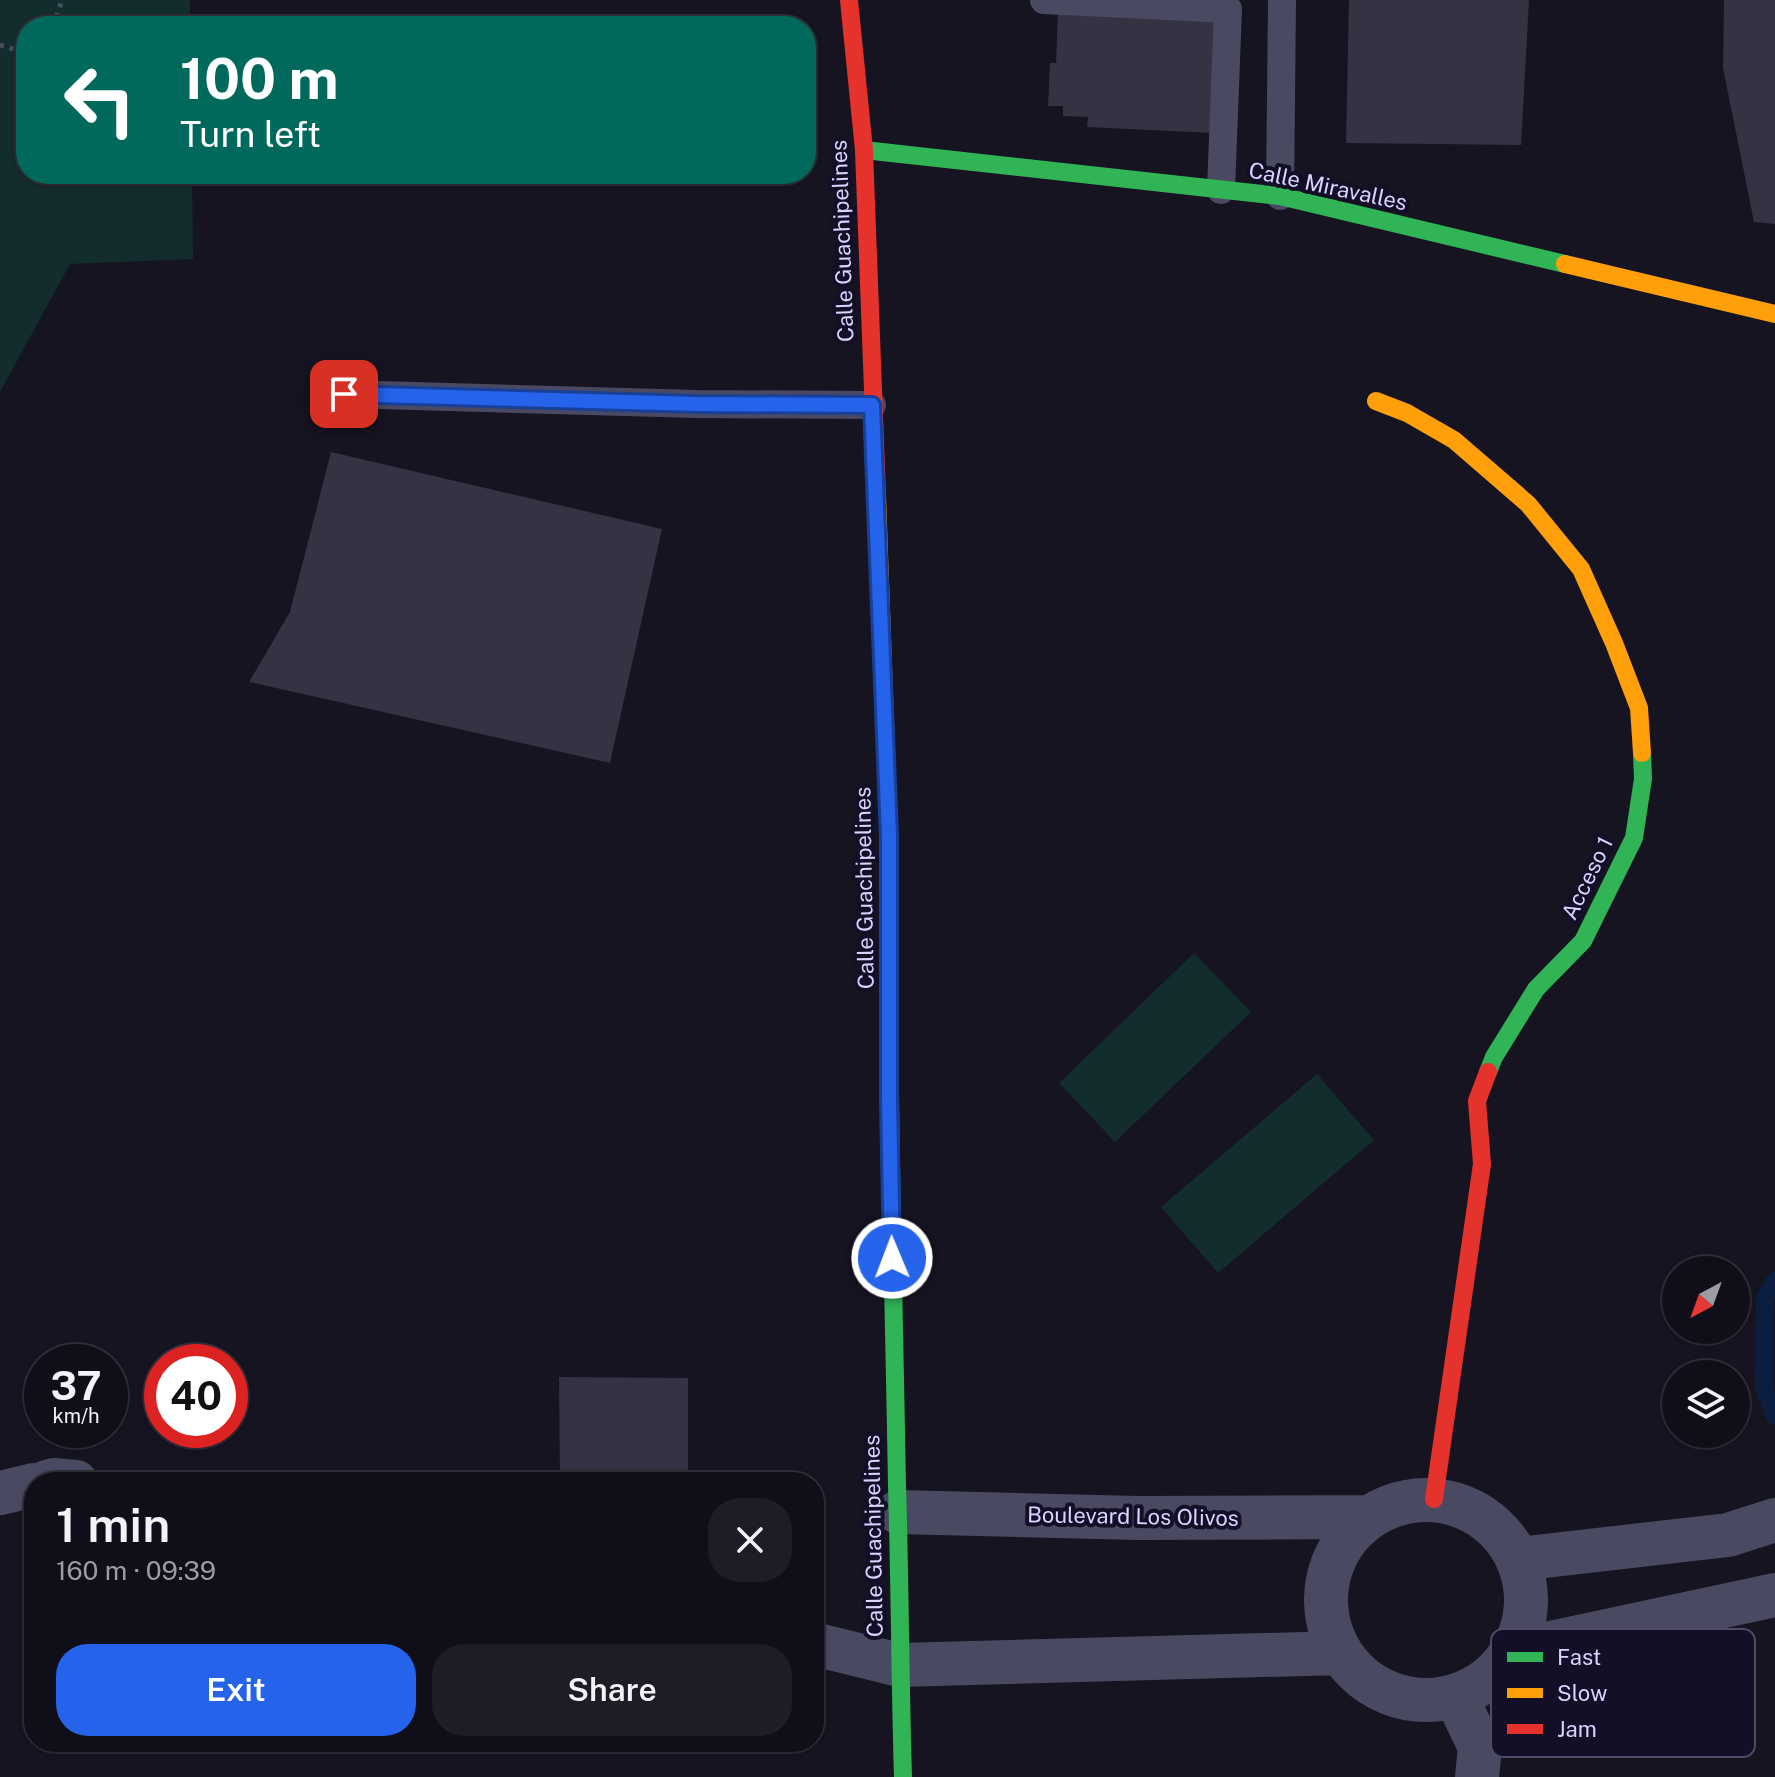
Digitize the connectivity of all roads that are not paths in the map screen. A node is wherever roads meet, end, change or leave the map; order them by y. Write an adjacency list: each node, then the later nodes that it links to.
1 (849, 0): 4 (street, Calle Guachipelines)
2 (1044, 0): 5 (lane)
3 (1282, 0): 6 (lane)
4 (864, 150): 5 (street, Calle Miravalles); 10 (street, Calle Guachipelines)
5 (1221, 190): 6 (street, Calle Miravalles)
6 (1280, 196): 7 (street, Calle Miravalles)
7 (1775, 314)
8 (344, 394): 10 (lane)
9 (1376, 401): 13 (street, Acceso 1)
10 (872, 405): 14 (street, Calle Guachipelines)
11 (24, 1487): 12 (street)
12 (0, 1493)
13 (1434, 1499): 15 (street); 17 (street)
14 (898, 1512): 15 (street, Boulevard Los Olivos); 23 (street, Calle Guachipelines)
15 (1368, 1517): 22 (street)
16 (1775, 1520): 17 (street)
17 (1519, 1559): 19 (street)
18 (1775, 1595): 20 (street)
19 (1522, 1629)
20 (1617, 1629)
21 (824, 1646): 23 (street)
22 (1340, 1653): 23 (street); 25 (street)
23 (899, 1665): 26 (street, Calle Guachipelines)
24 (1491, 1678): 25 (street)
25 (1456, 1697): 27 (street)
26 (903, 1777)
27 (1477, 1777)

